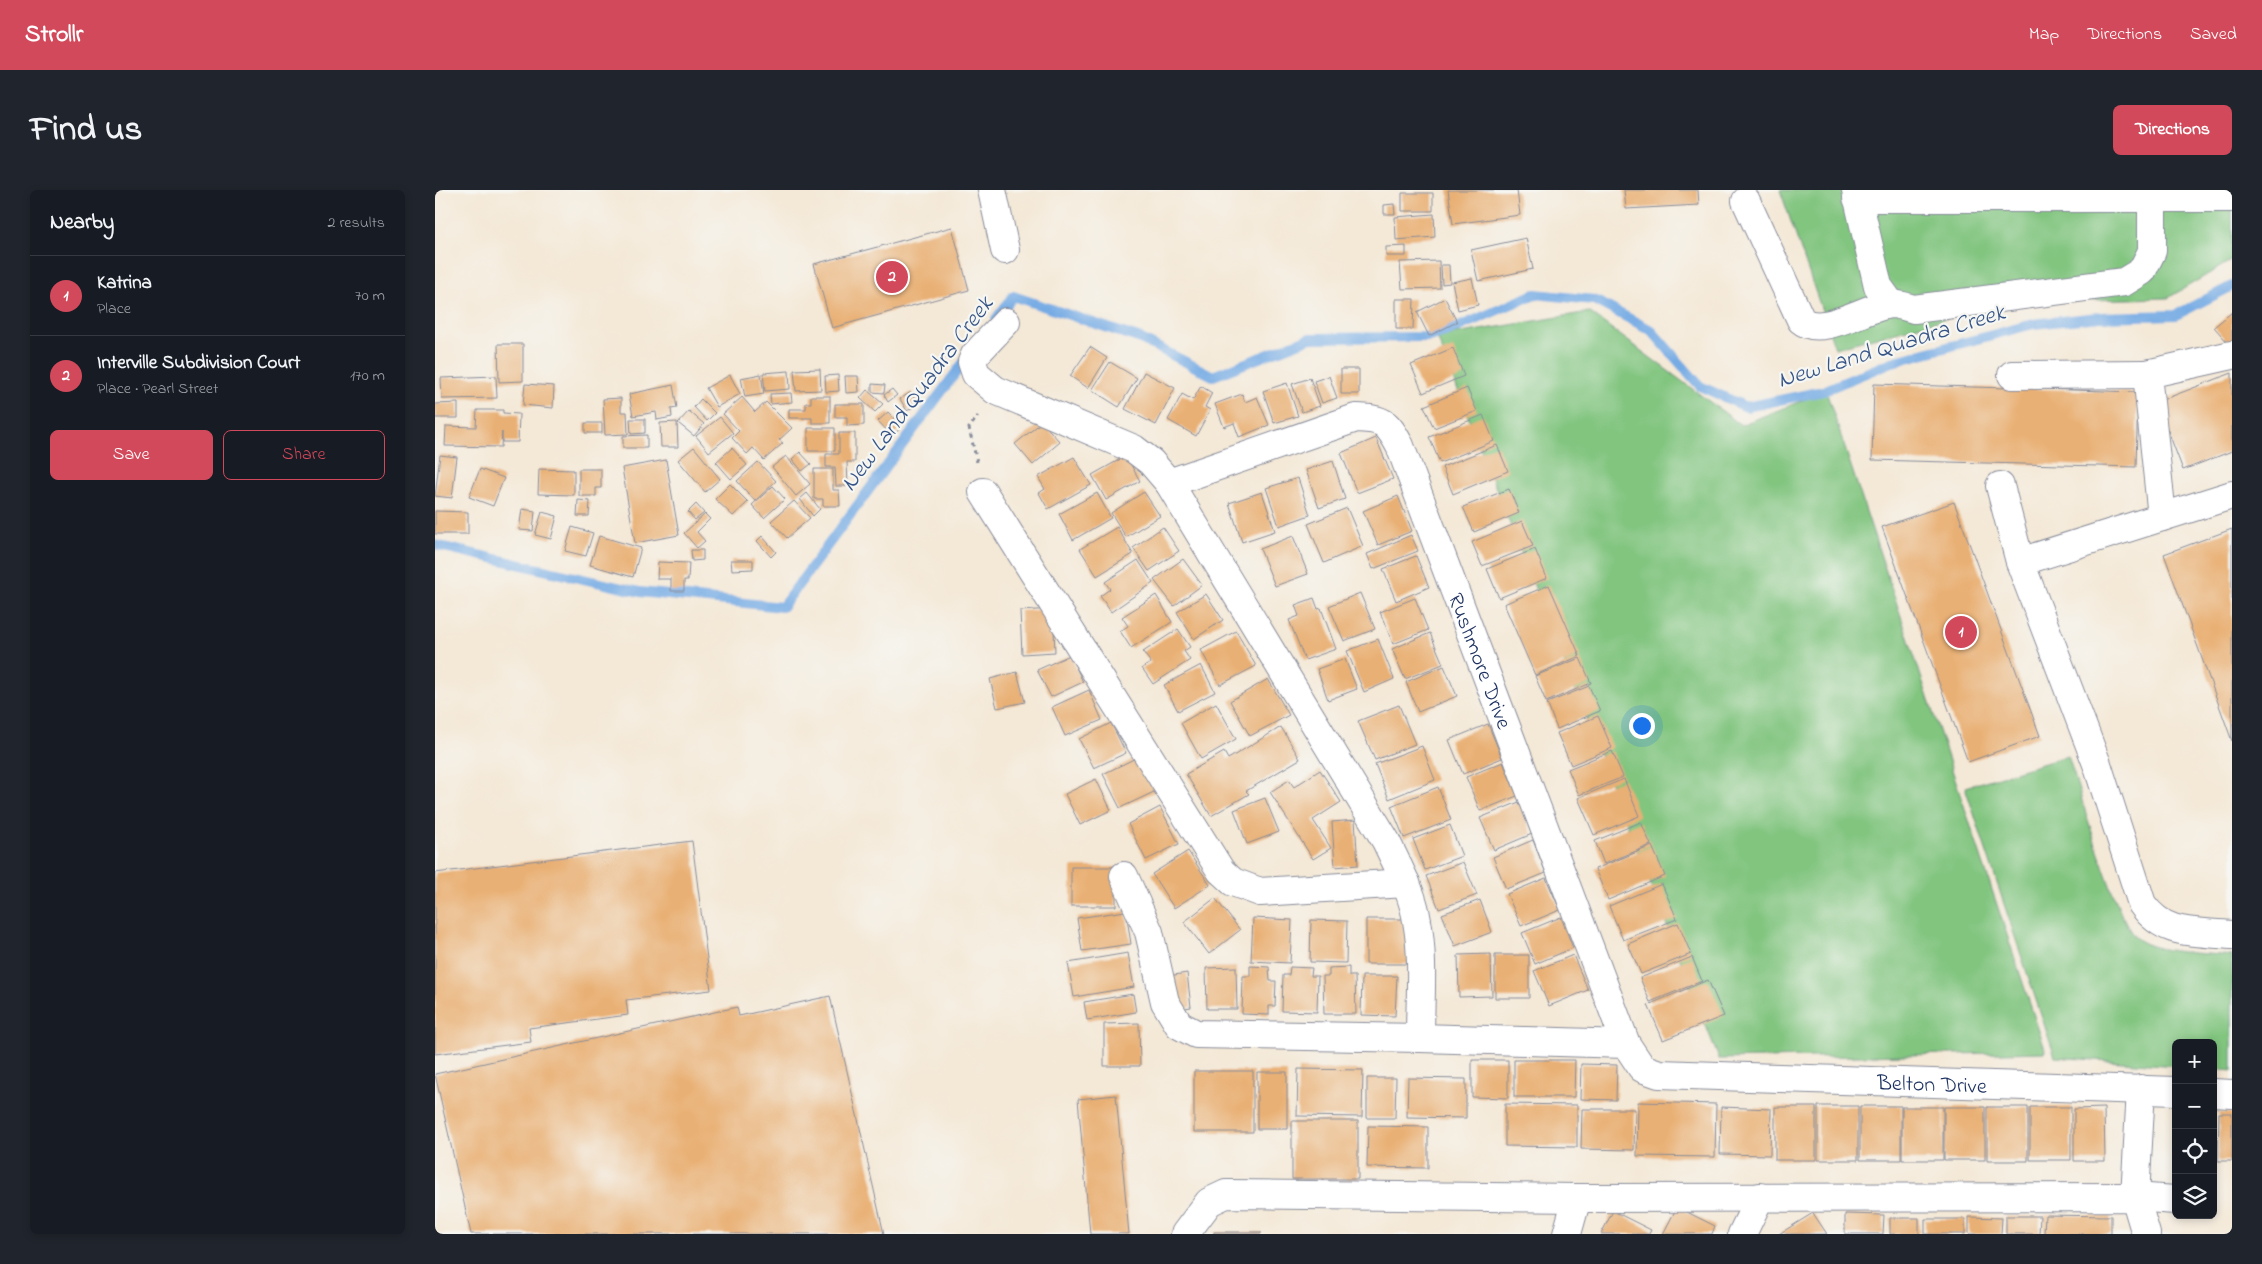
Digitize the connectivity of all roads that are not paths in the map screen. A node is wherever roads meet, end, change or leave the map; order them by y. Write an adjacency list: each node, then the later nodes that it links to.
1 (992, 190): 6 (street)
2 (1856, 194): 3 (street); 7 (street)
3 (2152, 194): 4 (street); 7 (street)
4 (2232, 198)
5 (1746, 202): 7 (street)
6 (1005, 250)
7 (1891, 304)
8 (1006, 322): 12 (street)
9 (2232, 355): 10 (street)
10 (2147, 374): 11 (street); 16 (street)
11 (2012, 375)
12 (1169, 483): 19 (street); 22 (street, Rushmore Drive)
13 (2000, 486): 17 (street)
14 (983, 492): 19 (street)
15 (2232, 495): 16 (street)
16 (2162, 517): 17 (street)
17 (2020, 562): 20 (street)
18 (1124, 876): 21 (street)
19 (1406, 883): 21 (street)
20 (2232, 936)
21 (1420, 1038): 22 (street)
22 (1626, 1044): 23 (street, Rushmore Drive)
23 (1688, 1076): 24 (street, Belton Drive)
24 (2141, 1089): 25 (street, Belton Drive); 29 (street)
25 (2172, 1091)
26 (2217, 1093): 27 (street)
27 (2232, 1094)
28 (1760, 1197): 29 (street); 30 (street); 35 (street)
29 (2135, 1197): 31 (street); 36 (street)
30 (1577, 1198): 33 (street); 34 (street)
31 (2172, 1200)
32 (2172, 1205): 37 (street)
33 (1185, 1234)
34 (1567, 1234)
35 (1742, 1234)
36 (2147, 1234)
37 (2153, 1234)

